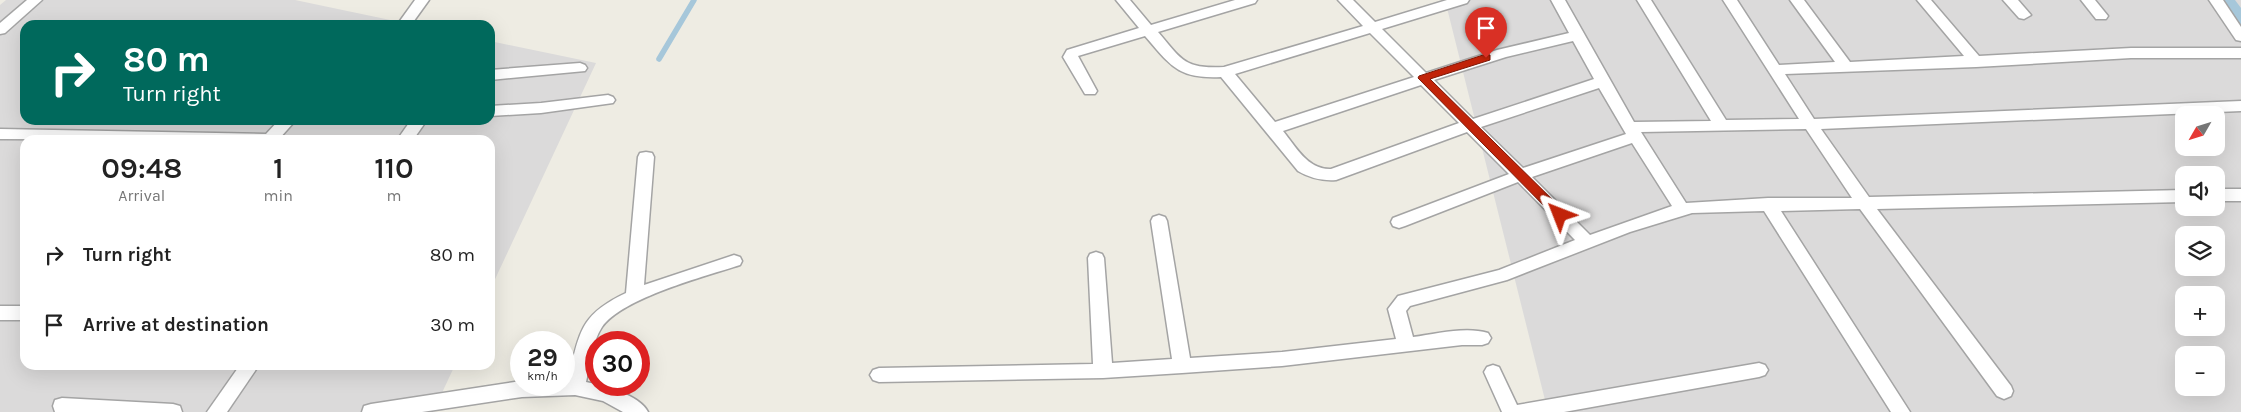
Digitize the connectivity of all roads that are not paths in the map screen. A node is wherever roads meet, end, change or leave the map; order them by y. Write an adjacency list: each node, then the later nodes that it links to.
1 (35, 0): 18 (street)
2 (422, 0): 17 (street)
3 (1123, 0): 20 (street)
4 (1250, 0): 20 (street)
5 (1345, 0): 19 (street)
6 (1462, 0): 19 (street)
7 (1558, 0): 21 (street)
8 (1644, 0): 39 (street)
9 (1730, 0): 27 (street)
10 (1797, 0): 25 (street)
11 (1924, 0): 24 (street)
12 (2010, 0): 15 (street)
13 (2088, 0): 16 (street)
14 (2216, 0): 22 (street)
15 (2024, 15)
16 (2101, 16)
17 (408, 20)
18 (3, 24)
19 (1373, 28): 28 (street); 30 (street)
20 (1147, 30): 28 (street); 32 (street)
21 (1578, 35): 30 (street); 31 (street)
22 (2241, 36)
23 (2241, 52): 24 (street)
24 (1976, 62): 25 (street)
25 (1846, 67): 27 (street)
26 (580, 68): 29 (street)
27 (1775, 70): 36 (street)
28 (1225, 72): 40 (street)
29 (495, 75)
30 (1423, 78): 38 (street); 40 (street)
31 (1604, 81): 38 (street); 41 (street)
32 (1090, 91)
33 (608, 100): 35 (street)
34 (2241, 106): 36 (street)
35 (495, 111)
36 (1810, 124): 39 (street); 51 (street)
37 (284, 125): 44 (street)
38 (1470, 125): 40 (street); 46 (street)
39 (1722, 126): 41 (street)
40 (1272, 129)
41 (1633, 132): 46 (street); 52 (street)
42 (0, 134): 43 (street)
43 (45, 135)
44 (274, 135)
45 (646, 157): 58 (street)
46 (1521, 175): 54 (street); 55 (street)
47 (2225, 195): 48 (street)
48 (2241, 195)
49 (2175, 196): 51 (street)
50 (1768, 204): 51 (street); 52 (street); 80 (street)
51 (1865, 204): 71 (street)
52 (1682, 209): 55 (street)
53 (1159, 221): 63 (street)
54 (1399, 222)
55 (1587, 242): 62 (street)
56 (1096, 258): 66 (street)
57 (734, 261): 58 (street)
58 (634, 296): 69 (street)
59 (0, 313): 60 (street)
60 (20, 314)
61 (1482, 338): 62 (street)
62 (1407, 345): 63 (street)
63 (1182, 366): 66 (street)
64 (246, 370): 75 (street)
65 (1759, 370): 79 (street)
66 (1103, 371): 68 (street)
67 (1493, 372): 78 (street)
68 (879, 375)
69 (575, 387): 77 (street)
70 (510, 391): 76 (street)
71 (2004, 391)
72 (62, 406): 73 (street)
73 (167, 412): 74 (street)
74 (173, 412)
75 (216, 412)
76 (371, 412)
77 (639, 412)
78 (1511, 412)
79 (1520, 412)
80 (1900, 412)

